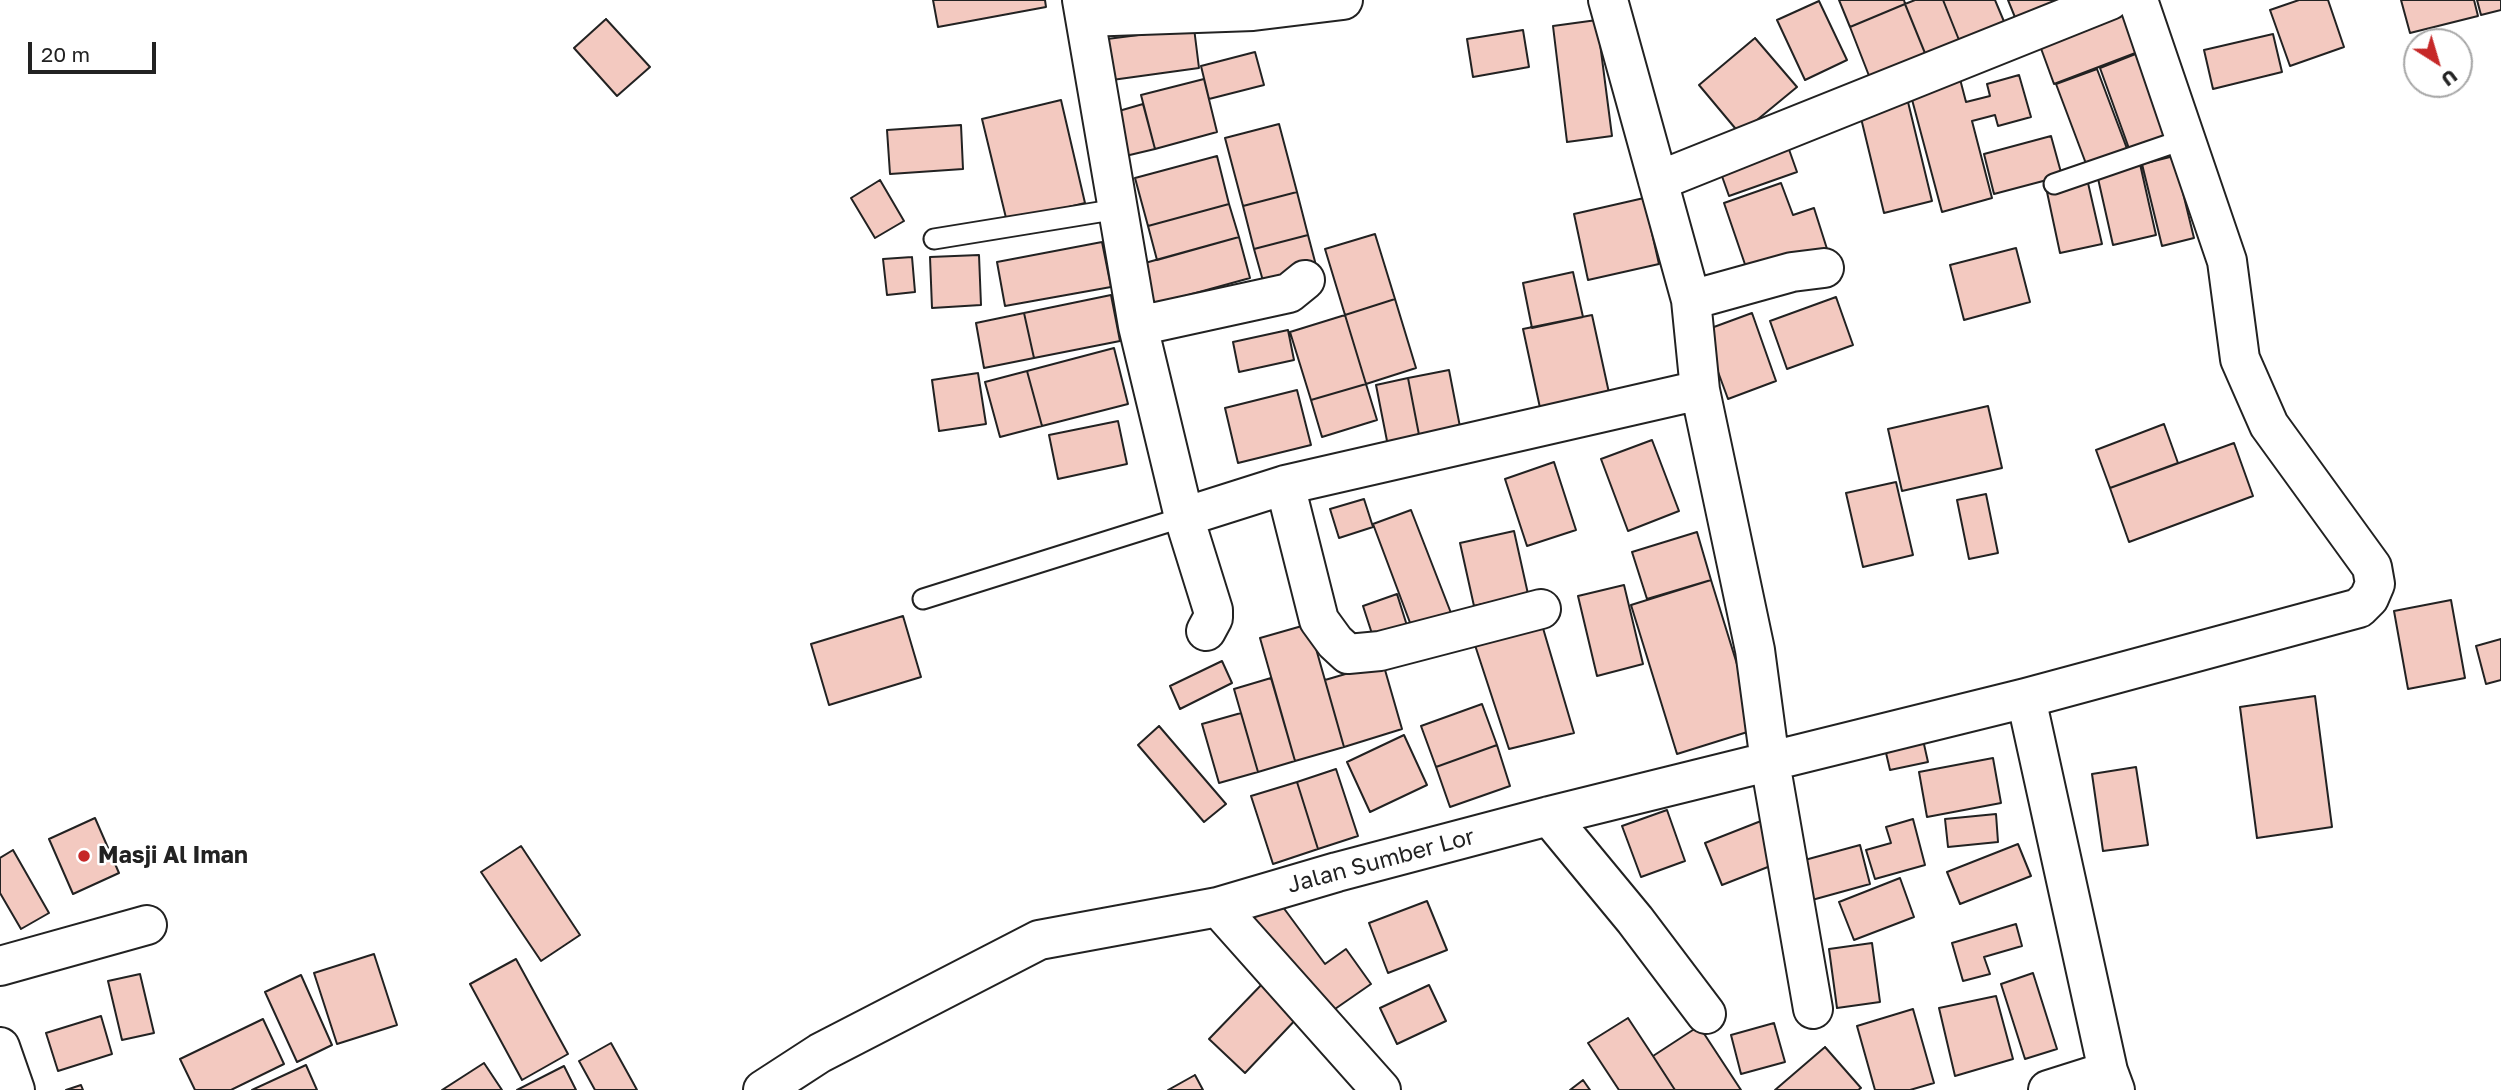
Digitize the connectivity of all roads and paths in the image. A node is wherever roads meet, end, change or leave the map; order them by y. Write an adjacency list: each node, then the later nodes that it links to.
1 (1343, 0): 5 (street)
2 (1608, 0): 7 (street)
3 (2110, 0): 7 (street)
4 (2138, 0): 6 (street, Jalan Sumber Lor)
5 (1084, 8): 9 (street)
6 (2185, 139): 8 (lane); 21 (street, Jalan Sumber Lor)
7 (1658, 181): 13 (street)
8 (2054, 184)
9 (1118, 209): 10 (lane); 14 (street)
10 (934, 239)
11 (1824, 268): 13 (street)
12 (1305, 280): 14 (street)
13 (1691, 300): 15 (street)
14 (1138, 326): 17 (street)
15 (1700, 390): 16 (street); 22 (street)
16 (1285, 485): 17 (street); 19 (street)
17 (1184, 517): 18 (lane); 20 (street)
18 (923, 599)
19 (1541, 609)
20 (1206, 631)
21 (2026, 698): 22 (street, Jalan Sumber Lor); 30 (street)
22 (1770, 762): 23 (street, Jalan Sumber Lor); 27 (street)
23 (1549, 816): 24 (street, Jalan Sumber Lor); 28 (street)
24 (1218, 907): 32 (street, Jalan Sumber Lor); 33 (street)
25 (147, 925): 26 (street)
26 (0, 966)
27 (1812, 1009)
28 (1706, 1014)
29 (0, 1047): 31 (street)
30 (2111, 1081): 34 (street)
31 (15, 1090)
32 (763, 1090)
33 (1381, 1090)
34 (2048, 1090)

